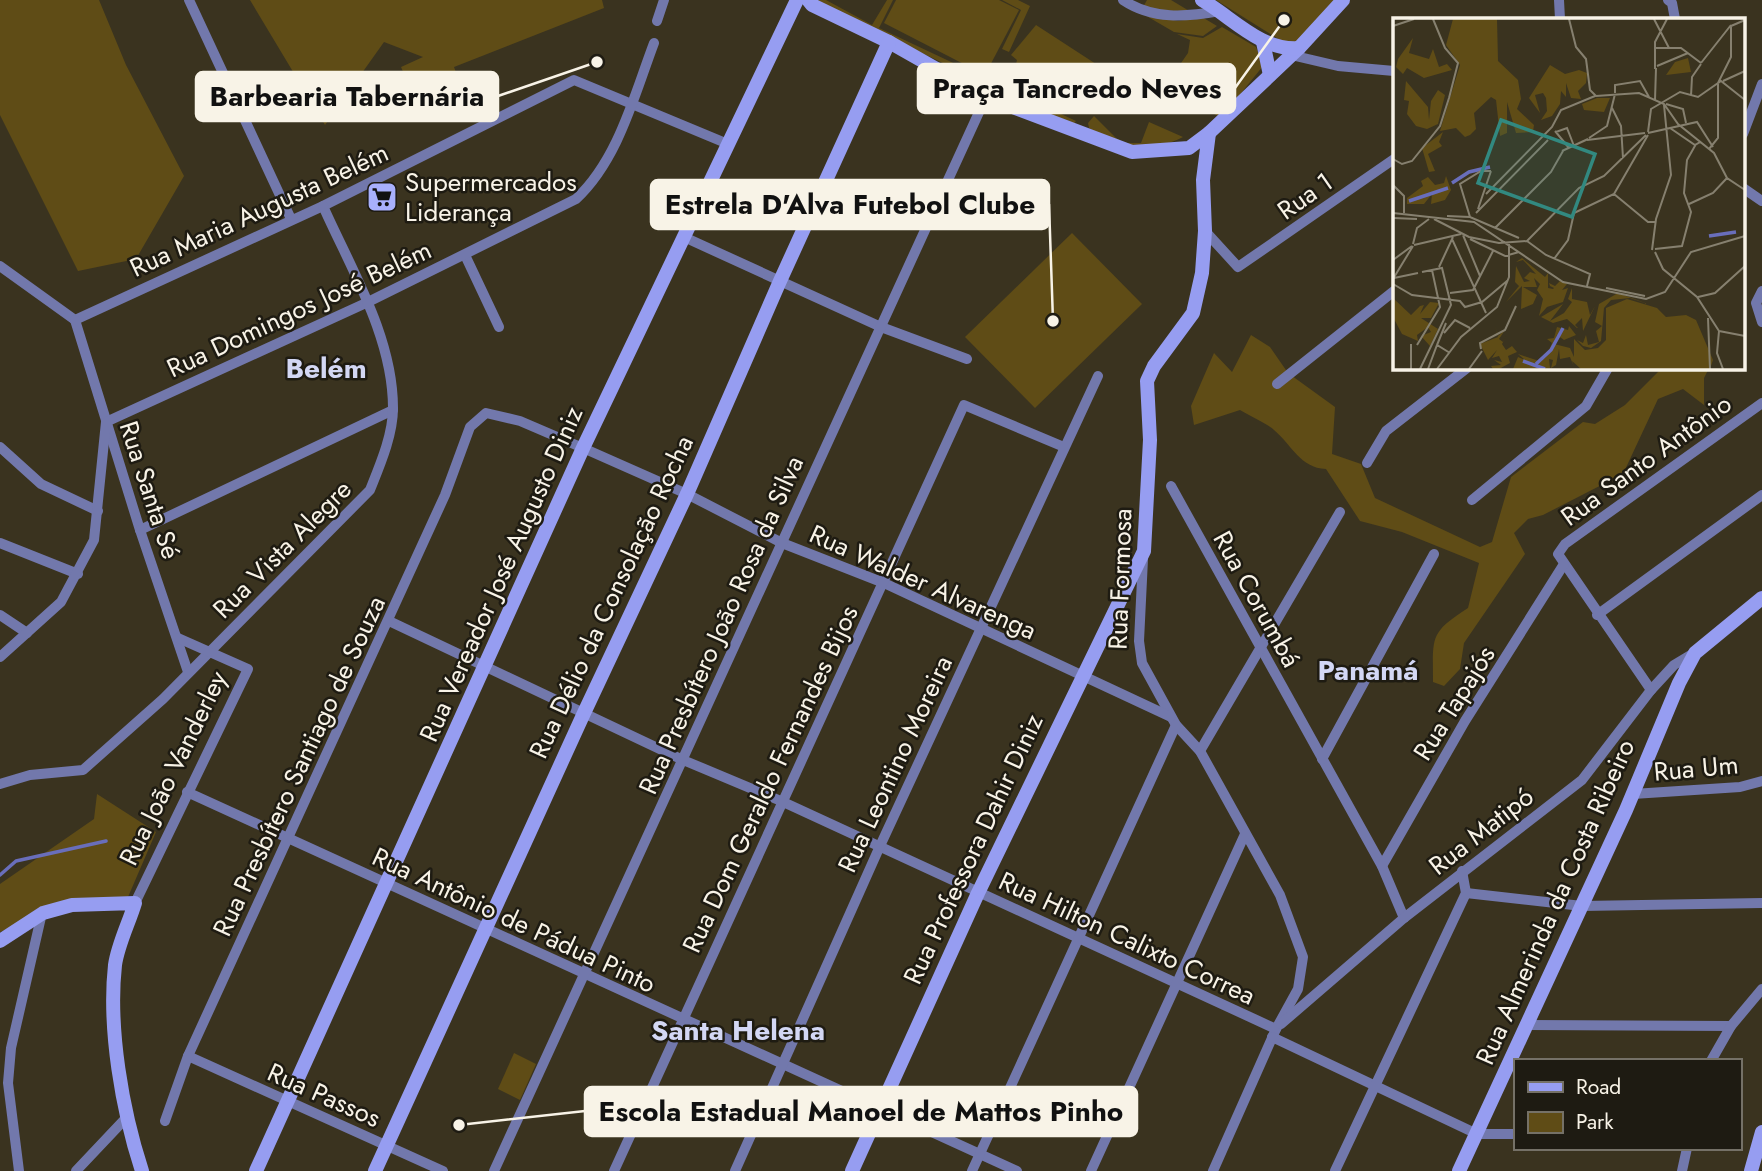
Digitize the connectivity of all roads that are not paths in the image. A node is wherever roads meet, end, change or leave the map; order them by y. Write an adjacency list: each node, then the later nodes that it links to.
1 (189, 0): 30 (street)
2 (664, 0): 11 (street)
3 (797, 0): 23 (street, Rua Vereador José Augusto Diniz)
4 (808, 0): 12 (street)
5 (1123, 0): 9 (street)
6 (1202, 0): 9 (street)
7 (1343, 0): 15 (street)
8 (1559, 0): 10 (street)
9 (1220, 11): 13 (street)
10 (1560, 18)
11 (657, 21)
12 (889, 42): 19 (street); 35 (street, Rua Délio da Consolação Rocha)
13 (1263, 42): 15 (street); 17 (street)
14 (654, 43): 20 (street, Rua Domingos José Belém)
15 (1295, 52): 16 (street); 17 (street)
16 (1393, 71)
17 (1270, 75): 22 (street)
18 (1762, 84): 21 (street)
19 (986, 97): 24 (street); 42 (street, Rua Presbítero João Rosa da Silva)
20 (632, 103): 23 (street, Rua Maria Augusta Belém); 29 (street, Rua Maria Augusta Belém); 33 (street, Rua Domingos José Belém)
21 (1744, 131)
22 (1209, 133): 24 (street); 26 (street, Rua Formosa)
23 (728, 144): 32 (street, Rua Vereador José Augusto Diniz)
24 (1189, 148): 26 (street, Rua Formosa)
25 (1393, 160): 31 (street, Rua 1)
26 (1203, 180): 31 (street, Rua Formosa)
27 (1744, 189): 28 (street)
28 (1762, 201)
29 (324, 206): 30 (street, Rua Maria Augusta Belém); 38 (street, Rua Vista Alegre)
30 (291, 219): 39 (street, Rua Maria Augusta Belém)
31 (1205, 231): 65 (street, Rua Formosa)
32 (684, 237): 35 (street); 54 (street, Rua Vereador José Augusto Diniz)
33 (465, 255): 38 (street, Rua Domingos José Belém); 41 (street)
34 (0, 266): 39 (street)
35 (780, 281): 42 (street); 57 (street, Rua Délio da Consolação Rocha)
36 (1762, 291): 40 (street)
37 (1393, 293): 47 (street)
38 (366, 303): 49 (street, Rua Vista Alegre); 50 (street, Rua Domingos José Belém)
39 (75, 320): 50 (street, Rua Santa Sé)
40 (1762, 322)
41 (499, 327)
42 (881, 327): 43 (street); 64 (street, Rua Presbítero João Rosa da Silva)
43 (967, 359)
44 (1465, 369): 55 (street)
45 (1607, 369): 59 (street)
46 (1098, 376): 53 (street, Rua Leontino Moreira)
47 (1277, 384)
48 (1762, 402): 67 (street, Rua Santo Antônio)
49 (393, 410): 62 (street); 77 (street, Rua Vista Alegre)
50 (106, 422): 60 (street); 62 (street, Rua Santa Sé)
51 (470, 427): 54 (street, Rua Walder Alvarenga); 73 (street, Rua Presbítero Santiago de Souza)
52 (0, 447): 60 (street)
53 (1064, 447): 69 (street, Rua Dom Geraldo Fernandes Bijos); 74 (street, Rua Leontino Moreira)
54 (583, 448): 57 (street, Rua Walder Alvarenga); 81 (street, Rua Vereador José Augusto Diniz)
55 (1367, 463)
56 (1171, 486): 78 (street, Rua Corumbá)
57 (687, 494): 64 (street, Rua Walder Alvarenga); 85 (street, Rua Délio da Consolação Rocha)
58 (1762, 495): 72 (street)
59 (1472, 500)
60 (98, 511): 68 (street)
61 (1340, 512): 78 (street)
62 (140, 530): 76 (street, Rua Santa Sé)
63 (0, 543): 68 (street)
64 (782, 543): 69 (street, Rua Walder Alvarenga); 89 (street, Rua Presbítero João Rosa da Silva)
65 (1144, 551): 83 (street, Rua Professora Dahir Diniz); 86 (street, Rua Formosa)
66 (1434, 554): 88 (street)
67 (1564, 564): 72 (street); 98 (street, Rua Tapajós)
68 (78, 574): 75 (street)
69 (884, 583): 74 (street, Rua Walder Alvarenga); 94 (street, Rua Dom Geraldo Fernandes Bijos)
70 (1762, 598): 79 (street)
71 (0, 615): 75 (street)
72 (1597, 615): 84 (street)
73 (389, 621): 81 (street, Rua Hilton Calixto Correa); 96 (street, Rua Presbítero Santiago de Souza)
74 (980, 630): 83 (street, Rua Walder Alvarenga); 97 (street, Rua Leontino Moreira)
75 (27, 634): 80 (street)
76 (178, 638): 77 (street, Rua João Vanderley); 82 (street, Rua Santa Sé)
77 (210, 651): 82 (street, Rua Vista Alegre); 92 (street, Rua João Vanderley)
78 (1260, 651): 87 (street); 88 (street, Rua Corumbá)
79 (1695, 653): 84 (street, Rua Matipó); 93 (street, Rua Almerinda da Costa Ribeiro)
80 (0, 657)
81 (486, 667): 85 (street, Rua Hilton Calixto Correa); 100 (street, Rua Vereador José Augusto Diniz)
82 (188, 672): 91 (street, Rua Vista Alegre)
83 (1081, 676): 86 (street, Rua Walder Alvarenga); 102 (street, Rua Professora Dahir Diniz)
84 (1651, 690): 99 (street, Rua Matipó)
85 (584, 713): 89 (street, Rua Hilton Calixto Correa); 108 (street, Rua Délio da Consolação Rocha)
86 (1173, 721): 87 (street, Rua Formosa); 109 (street)
87 (1200, 751): 95 (street, Rua Formosa)
88 (1322, 759): 98 (street, Rua Corumbá)
89 (683, 760): 94 (street, Rua Hilton Calixto Correa); 111 (street, Rua Presbítero João Rosa da Silva)
90 (1762, 781): 93 (street, Rua Um)
91 (0, 784)
92 (187, 792): 96 (street, Rua Antônio de Pádua Pinto); 103 (street, Rua João Vanderley)
93 (1633, 794): 105 (street, Rua Almerinda da Costa Ribeiro)
94 (781, 801): 97 (street, Rua Hilton Calixto Correa); 114 (street, Rua Dom Geraldo Fernandes Bijos)
95 (1245, 834): 112 (street); 117 (street, Rua Formosa)
96 (288, 838): 100 (street, Rua Antônio de Pádua Pinto); 118 (street, Rua Presbítero Santiago de Souza)
97 (880, 846): 102 (street, Rua Hilton Calixto Correa); 120 (street, Rua Leontino Moreira)
98 (1382, 866): 107 (street, Rua Corumbá)
99 (1462, 871): 101 (street); 107 (street, Rua Matipó)
100 (387, 886): 108 (street, Rua Antônio de Pádua Pinto); 124 (street, Rua Vereador José Augusto Diniz)
101 (1466, 892): 105 (street); 122 (street)
102 (978, 893): 109 (street, Rua Hilton Calixto Correa); 125 (street, Rua Professora Dahir Diniz)
103 (135, 903): 106 (street); 126 (street, Rua João Vanderley)
104 (1762, 903): 105 (street)
105 (1582, 906): 115 (street, Rua Almerinda da Costa Ribeiro)
106 (43, 913): 110 (street); 121 (street)
107 (1404, 918): 117 (street, Rua Matipó)
108 (488, 929): 111 (street, Rua Antônio de Pádua Pinto); 131 (street, Rua Délio da Consolação Rocha)
109 (1078, 940): 112 (street, Rua Hilton Calixto Correa); 133 (street)
110 (0, 941)
111 (585, 976): 114 (street, Rua Antônio de Pádua Pinto); 141 (street, Rua Presbítero João Rosa da Silva)
112 (1177, 985): 117 (street, Rua Hilton Calixto Correa); 147 (street)
113 (1762, 989): 116 (street)
114 (683, 1020): 120 (street, Rua Antônio de Pádua Pinto); 142 (street, Rua Dom Geraldo Fernandes Bijos)
115 (1528, 1025): 116 (street); 129 (street, Rua Almerinda da Costa Ribeiro)
116 (1731, 1026): 119 (street)
117 (1274, 1033): 122 (street, Rua Hilton Calixto Correa); 148 (street, Rua Formosa)
118 (188, 1056): 124 (street, Rua Passos); 127 (street, Rua Presbítero Santiago de Souza)
119 (1712, 1059)
120 (783, 1066): 125 (street, Rua Antônio de Pádua Pinto); 143 (street, Rua Leontino Moreira)
121 (8, 1083): 123 (street); 135 (street)
122 (1374, 1087): 129 (street, Rua Hilton Calixto Correa); 149 (street)
123 (0, 1091)
124 (288, 1101): 131 (street, Rua Passos); 138 (street, Rua Vereador José Augusto Diniz)
125 (880, 1108): 133 (street, Rua Antônio de Pádua Pinto); 144 (street, Rua Professora Dahir Diniz)
126 (127, 1117): 136 (street); 137 (street, Rua João Vanderley)
127 (164, 1121)
128 (1762, 1132): 134 (street)
129 (1477, 1133): 130 (street); 150 (street, Rua Almerinda da Costa Ribeiro)
130 (1514, 1134)
131 (387, 1146): 139 (street, Rua Délio da Consolação Rocha); 140 (street, Rua Passos)
132 (1687, 1150): 151 (street)
133 (980, 1154): 145 (street); 146 (street, Rua Antônio de Pádua Pinto)
134 (1753, 1168)
135 (19, 1171)
136 (76, 1171)
137 (142, 1171)
138 (256, 1171)
139 (376, 1171)
140 (443, 1171)
141 (494, 1171)
142 (614, 1171)
143 (735, 1171)
144 (852, 1171)
145 (972, 1171)
146 (1017, 1171)
147 (1091, 1171)
148 (1213, 1171)
149 (1335, 1171)
150 (1459, 1171)
151 (1682, 1171)

